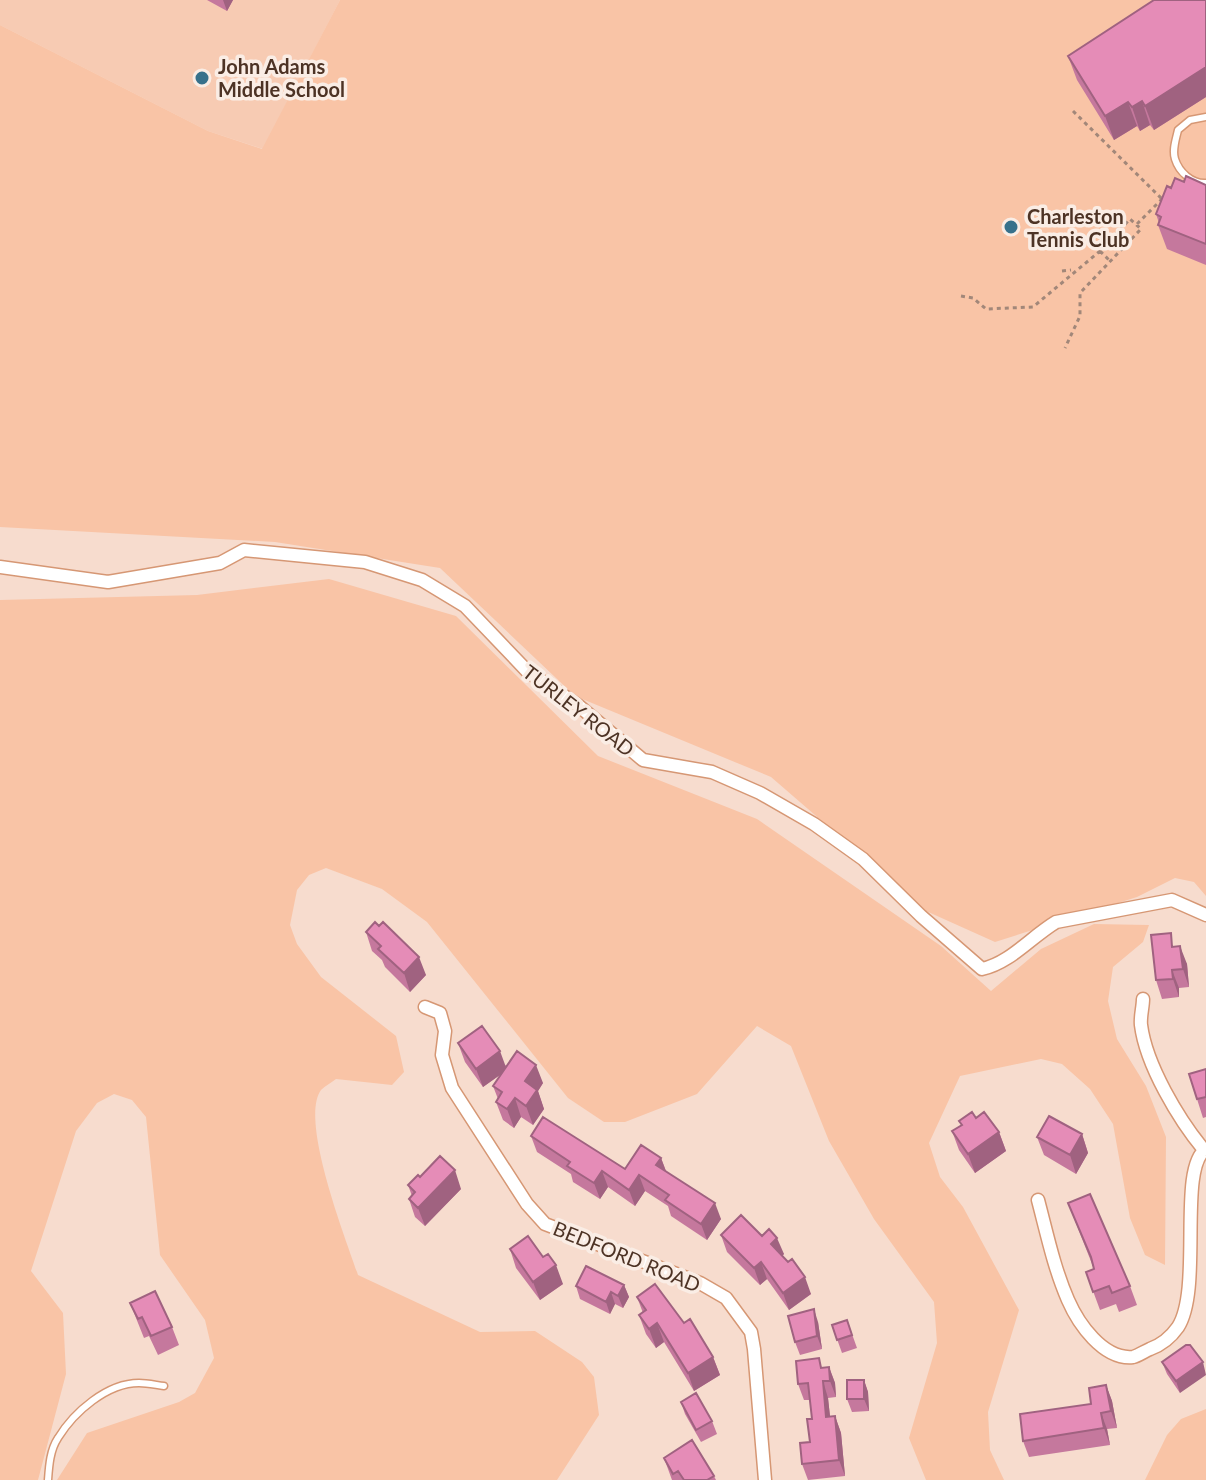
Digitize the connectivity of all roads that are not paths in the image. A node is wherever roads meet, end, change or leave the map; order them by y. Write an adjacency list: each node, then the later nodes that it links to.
1 (1206, 117): 2 (lane)
2 (1206, 183)
3 (0, 567): 4 (street, TURLEY ROAD)
4 (1206, 915)
5 (1143, 999): 7 (street)
6 (425, 1007): 11 (street, BEDFORD ROAD)
7 (1205, 1150): 8 (street)
8 (1038, 1200)
9 (164, 1386): 10 (lane)
10 (48, 1480)
11 (765, 1480)

